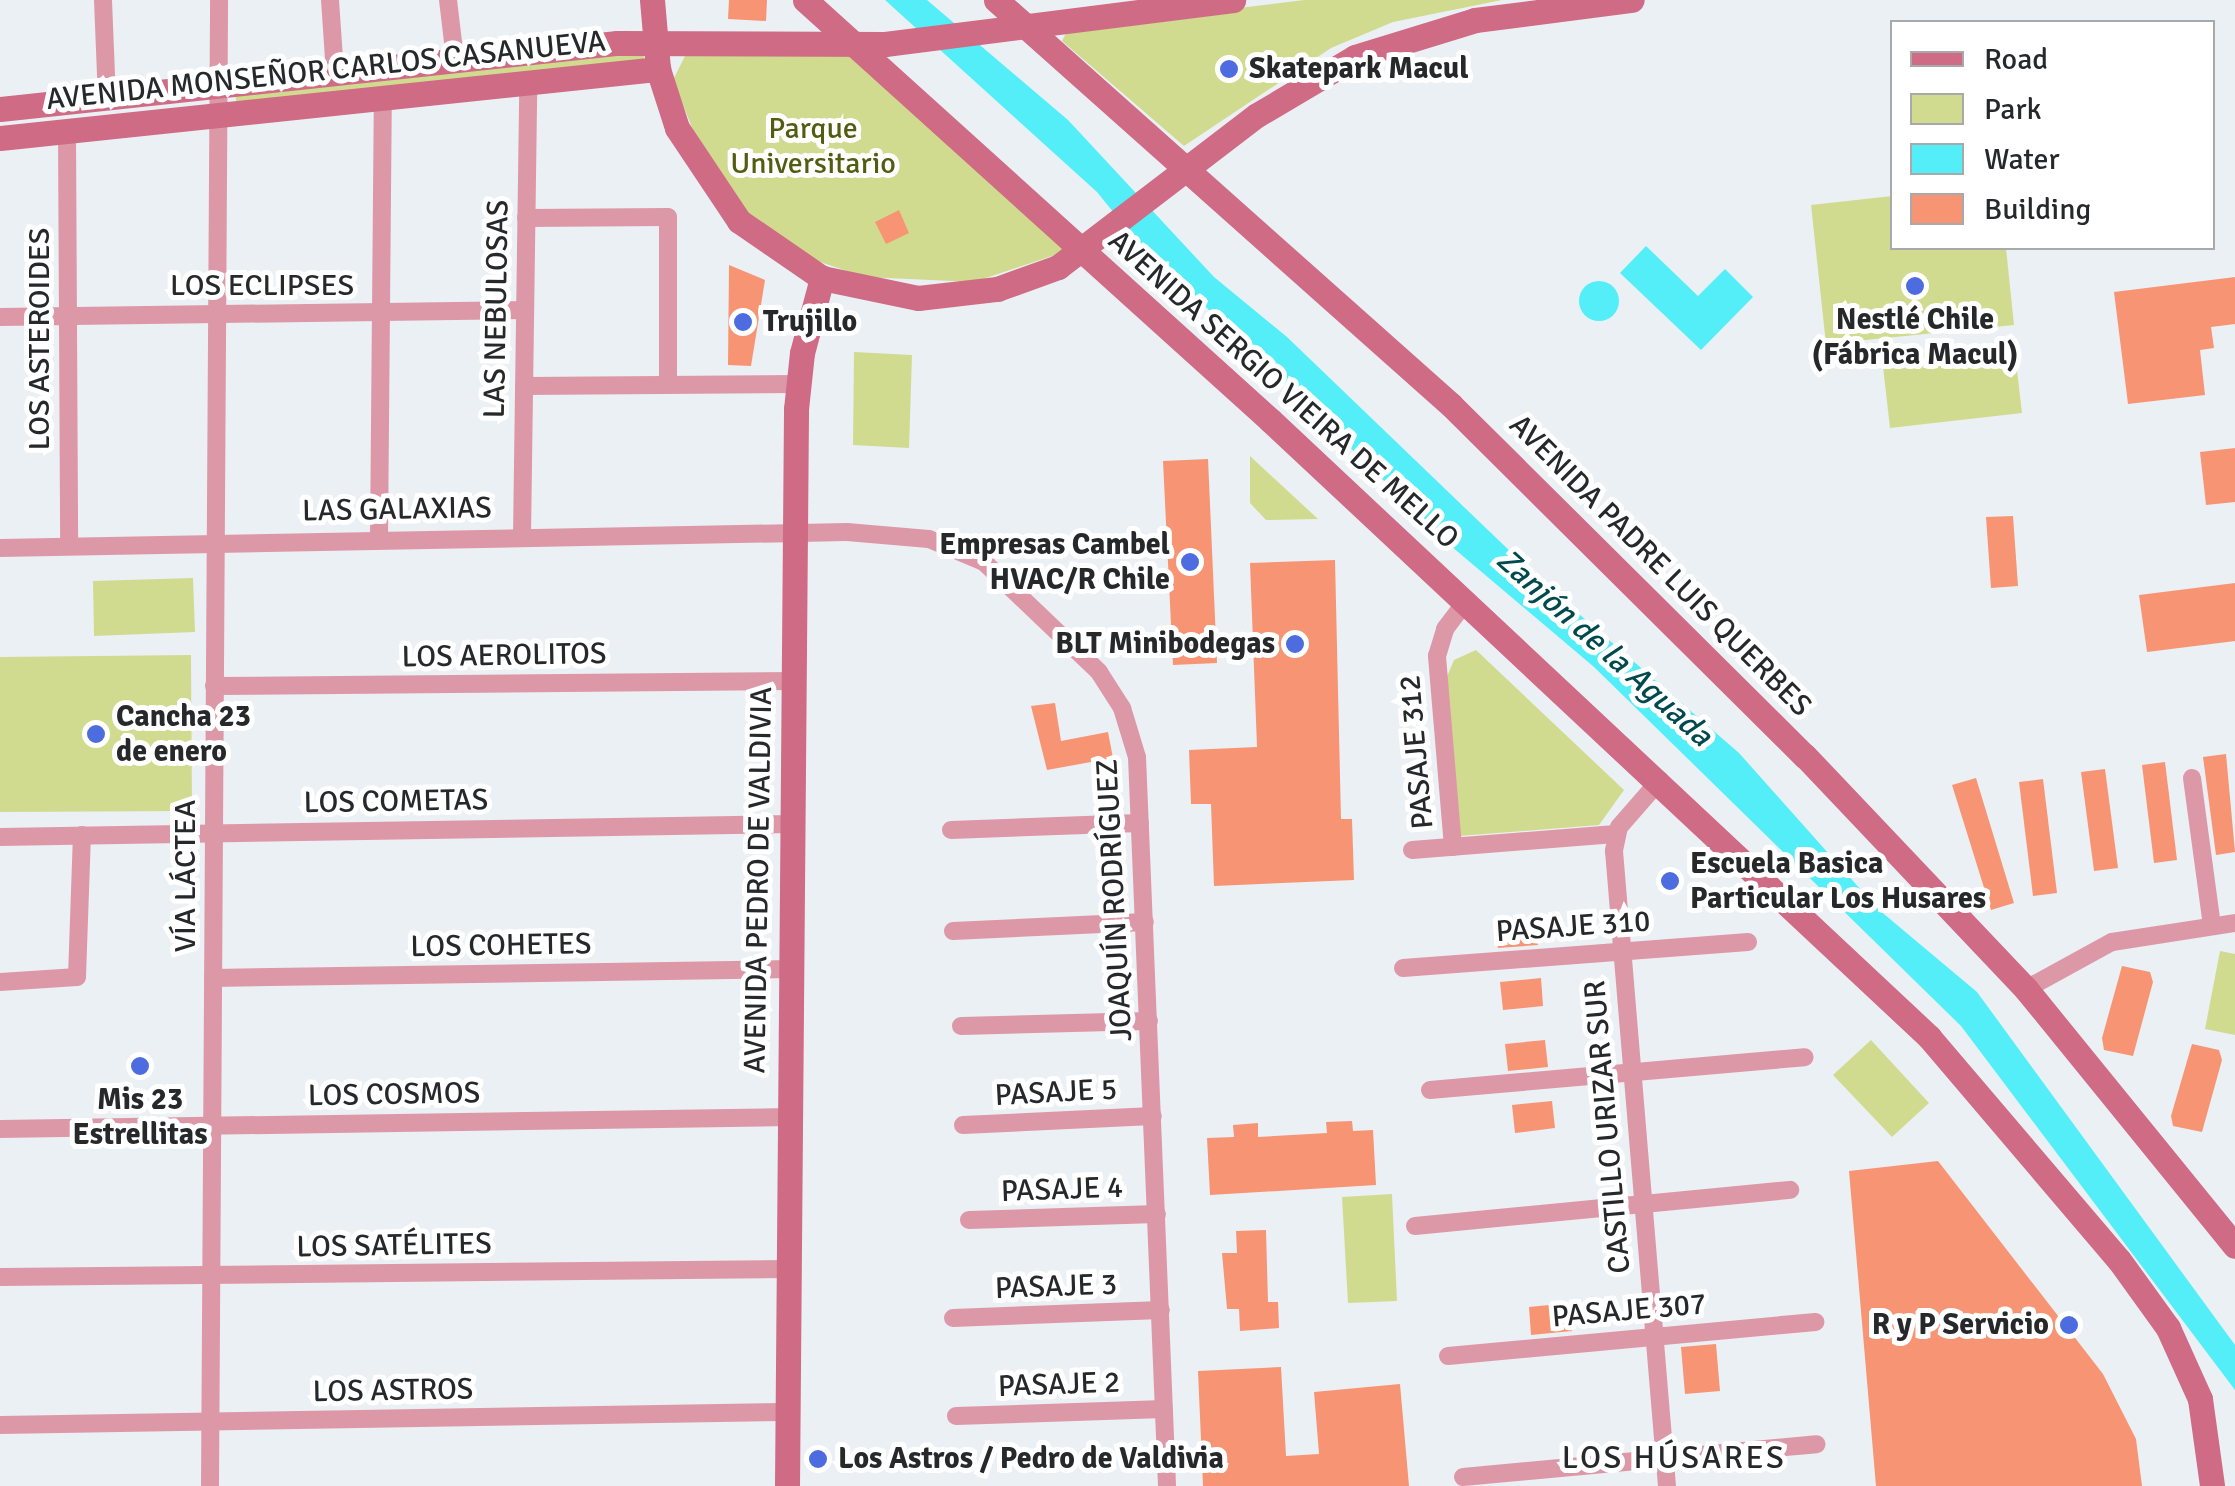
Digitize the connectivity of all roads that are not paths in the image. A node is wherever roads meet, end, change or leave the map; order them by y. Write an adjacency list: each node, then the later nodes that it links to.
1 (102, 0): 18 (street)
2 (219, 0): 17 (street, VÍA LÁCTEA)
3 (330, 0): 15 (street)
4 (448, 0): 13 (street)
5 (652, 0): 11 (main road)
6 (806, 0): 12 (main road, AVENIDA SERGIO VIEIRA DE MELLO)
7 (996, 0): 10 (main road, AVENIDA PADRE LUIS QUERBES)
8 (1233, 0): 10 (main road, AVENIDA MONSEÑOR CARLOS CASANUEVA)
9 (1632, 0): 24 (main road)
10 (1014, 30): 12 (main road, AVENIDA MONSEÑOR CARLOS CASANUEVA); 24 (main road, AVENIDA PADRE LUIS QUERBES)
11 (653, 40): 12 (main road, AVENIDA MONSEÑOR CARLOS CASANUEVA); 13 (main road, AVENIDA MONSEÑOR CARLOS CASANUEVA); 14 (main road)
12 (854, 44): 26 (main road, AVENIDA SERGIO VIEIRA DE MELLO)
13 (455, 59): 15 (main road, AVENIDA MONSEÑOR CARLOS CASANUEVA)
14 (658, 69): 16 (main road, AVENIDA MONSEÑOR CARLOS CASANUEVA); 27 (main road)
15 (335, 73): 17 (main road, AVENIDA MONSEÑOR CARLOS CASANUEVA)
16 (528, 82): 19 (main road, AVENIDA MONSEÑOR CARLOS CASANUEVA); 25 (street, LAS NEBULOSAS)
17 (221, 86): 18 (main road, AVENIDA MONSEÑOR CARLOS CASANUEVA); 21 (street, VÍA LÁCTEA)
18 (107, 98): 20 (main road, AVENIDA MONSEÑOR CARLOS CASANUEVA)
19 (383, 99): 21 (main road, AVENIDA MONSEÑOR CARLOS CASANUEVA); 30 (street)
20 (0, 109)
21 (223, 115): 22 (main road, AVENIDA MONSEÑOR CARLOS CASANUEVA); 29 (street, VÍA LÁCTEA)
22 (67, 132): 23 (main road, AVENIDA MONSEÑOR CARLOS CASANUEVA); 32 (street, LOS ASTEROIDES)
23 (0, 138)
24 (1188, 166): 26 (main road); 66 (main road, AVENIDA PADRE LUIS QUERBES)
25 (526, 218): 28 (street, LAS NEBULOSAS); 34 (street)
26 (1083, 252): 27 (main road); 42 (main road, AVENIDA SERGIO VIEIRA DE MELLO)
27 (822, 278): 33 (main road, AVENIDA PEDRO DE VALDIVIA)
28 (524, 310): 30 (street, LOS ECLIPSES); 35 (street, LAS NEBULOSAS)
29 (219, 313): 30 (street, LOS ECLIPSES); 32 (street, LOS ECLIPSES); 39 (street, VÍA LÁCTEA)
30 (381, 313): 38 (street)
31 (0, 316): 32 (street, LOS ECLIPSES)
32 (68, 316): 40 (street, LOS ASTEROIDES)
33 (798, 384): 34 (street); 36 (main road, AVENIDA PEDRO DE VALDIVIA)
34 (668, 385): 35 (street)
35 (524, 386): 37 (street, LAS NEBULOSAS)
36 (795, 533): 37 (street, LAS GALAXIAS); 43 (main road, AVENIDA PEDRO DE VALDIVIA); 47 (street, JOAQUÍN RODRÍGUEZ)
37 (522, 536): 38 (street, LAS GALAXIAS)
38 (379, 538): 39 (street, LAS GALAXIAS)
39 (215, 540): 40 (street, LAS GALAXIAS); 44 (street, VÍA LÁCTEA)
40 (69, 546): 41 (street, LAS GALAXIAS)
41 (0, 548)
42 (1466, 601): 46 (main road, AVENIDA SERGIO VIEIRA DE MELLO); 54 (street, PASAJE 312)
43 (794, 681): 44 (street, LOS AEROLITOS); 48 (main road, AVENIDA PEDRO DE VALDIVIA)
44 (214, 686): 50 (street, VÍA LÁCTEA)
45 (2192, 778): 58 (street)
46 (1660, 780): 51 (street); 104 (main road, AVENIDA SERGIO VIEIRA DE MELLO)
47 (1140, 823): 49 (street); 56 (street, JOAQUÍN RODRÍGUEZ)
48 (792, 824): 50 (street, LOS COMETAS); 63 (main road, AVENIDA PEDRO DE VALDIVIA)
49 (951, 830)
50 (214, 833): 52 (street, LOS COMETAS); 64 (street, VÍA LÁCTEA)
51 (1616, 834): 54 (street); 61 (street, CASTILLO URIZAR SUR)
52 (82, 835): 53 (street, LOS COMETAS); 65 (street)
53 (0, 836)
54 (1453, 846): 55 (street)
55 (1412, 850)
56 (1145, 922): 59 (street); 67 (street, JOAQUÍN RODRÍGUEZ)
57 (2235, 923): 58 (street)
58 (2212, 926): 66 (street)
59 (954, 931)
60 (1748, 942): 61 (street, PASAJE 310)
61 (1620, 952): 62 (street, PASAJE 310); 70 (street, CASTILLO URIZAR SUR)
62 (1403, 968)
63 (791, 970): 64 (street, LOS COHETES); 73 (main road, AVENIDA PEDRO DE VALDIVIA)
64 (213, 978): 75 (street, VÍA LÁCTEA)
65 (0, 982)
66 (2026, 990): 82 (main road, AVENIDA PADRE LUIS QUERBES)
67 (1149, 1021): 68 (street); 72 (street, JOAQUÍN RODRÍGUEZ)
68 (961, 1026)
69 (1805, 1057): 70 (street)
70 (1631, 1073): 71 (street); 78 (street, CASTILLO URIZAR SUR)
71 (1430, 1090)
72 (1152, 1116): 74 (street, PASAJE 5); 79 (street, JOAQUÍN RODRÍGUEZ)
73 (790, 1117): 75 (street, LOS COSMOS); 84 (main road, AVENIDA PEDRO DE VALDIVIA)
74 (962, 1124)
75 (212, 1125): 76 (street, LOS COSMOS); 85 (street, VÍA LÁCTEA)
76 (0, 1129)
77 (1790, 1190): 78 (street)
78 (1642, 1204): 81 (street); 90 (street, CASTILLO URIZAR SUR)
79 (1157, 1214): 80 (street, PASAJE 4); 87 (street, JOAQUÍN RODRÍGUEZ)
80 (969, 1220)
81 (1415, 1226)
82 (2229, 1240): 83 (main road, AVENIDA PADRE LUIS QUERBES)
83 (2235, 1262)
84 (788, 1269): 85 (street, LOS SATÉLITES); 93 (main road, AVENIDA PEDRO DE VALDIVIA)
85 (211, 1276): 86 (street, LOS SATÉLITES); 95 (street, VÍA LÁCTEA)
86 (0, 1277)
87 (1161, 1310): 88 (street, PASAJE 3); 92 (street, JOAQUÍN RODRÍGUEZ)
88 (952, 1318)
89 (1814, 1322): 90 (street, PASAJE 307)
90 (1654, 1336): 91 (street, PASAJE 307); 98 (street, CASTILLO URIZAR SUR)
91 (1448, 1356)
92 (1164, 1408): 94 (street, PASAJE 2); 102 (street, JOAQUÍN RODRÍGUEZ)
93 (788, 1412): 95 (street, LOS ASTROS); 101 (main road, AVENIDA PEDRO DE VALDIVIA)
94 (956, 1416)
95 (210, 1421): 96 (street, LOS ASTROS); 100 (street, VÍA LÁCTEA)
96 (0, 1424)
97 (1816, 1444): 98 (street)
98 (1665, 1458): 99 (street); 103 (street, CASTILLO URIZAR SUR)
99 (1463, 1477)
100 (210, 1486)
101 (788, 1486)
102 (1167, 1486)
103 (1667, 1486)
104 (2212, 1486)

